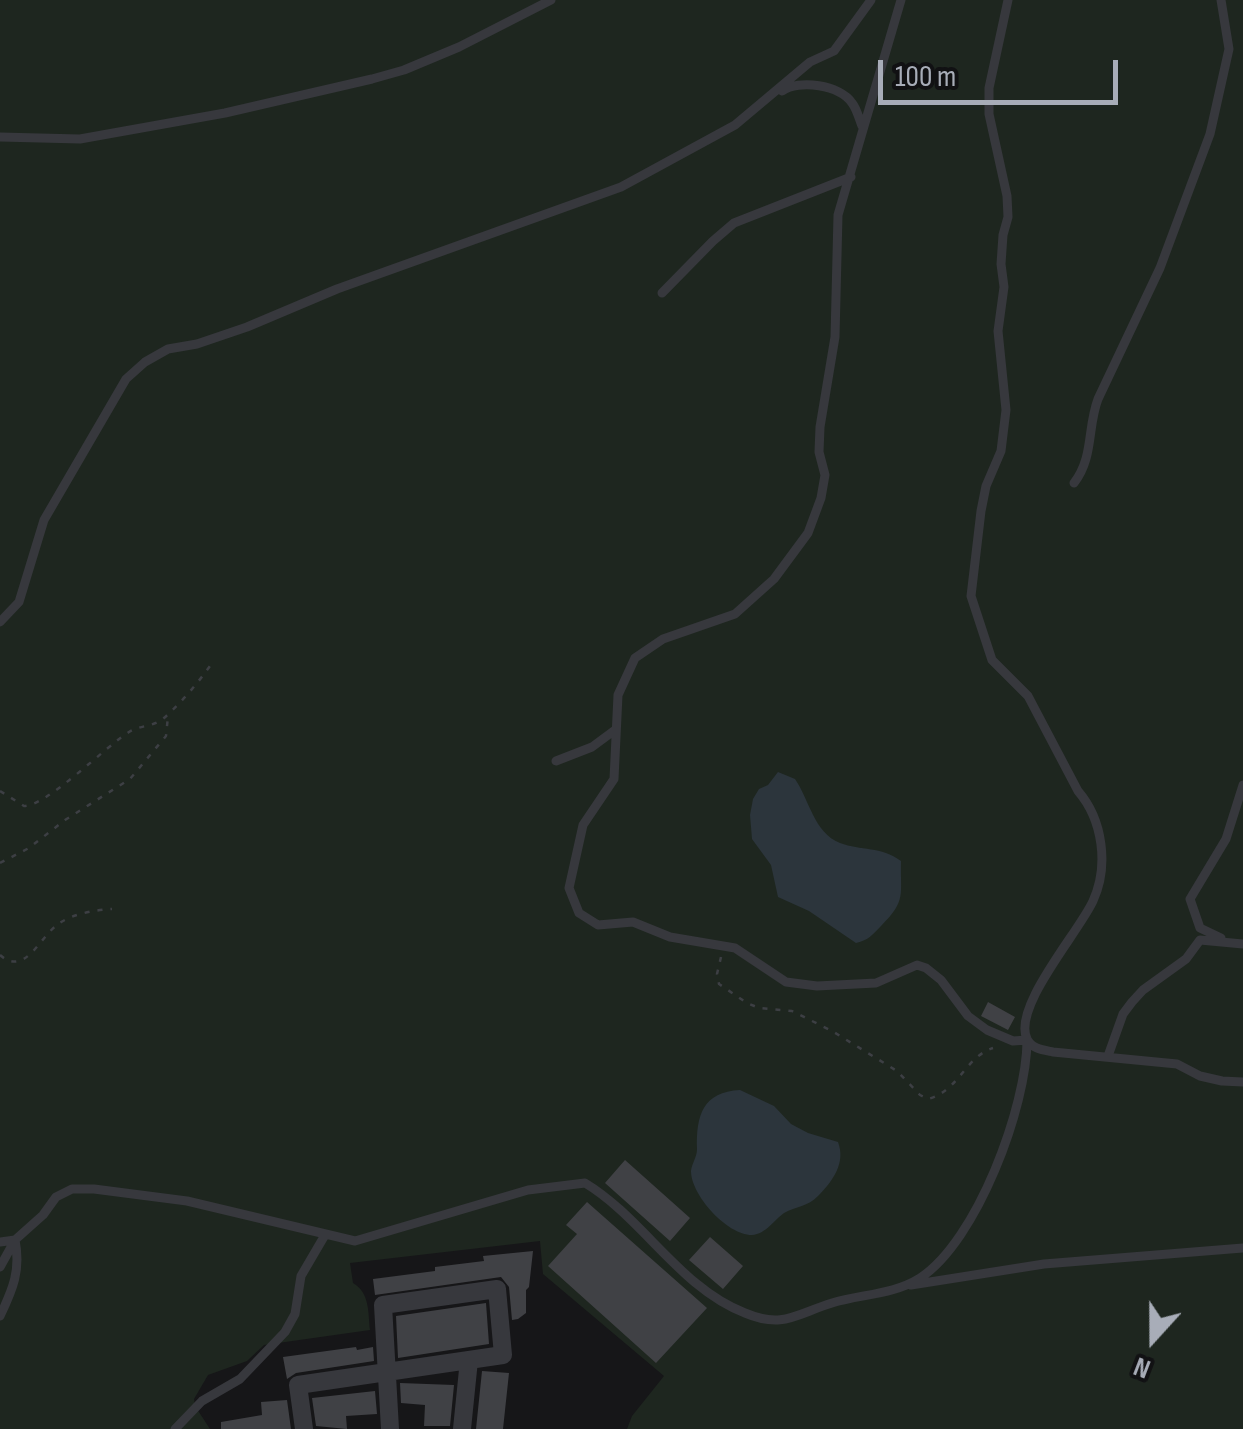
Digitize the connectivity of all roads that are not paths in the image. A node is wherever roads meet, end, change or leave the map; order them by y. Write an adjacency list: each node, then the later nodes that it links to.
1 (551, 0): 8 (lane)
2 (871, 0): 6 (lane)
3 (900, 0): 7 (lane)
4 (1008, 0): 18 (lane)
5 (1221, 0): 11 (lane)
6 (771, 98): 7 (lane); 12 (lane)
7 (862, 126): 9 (lane)
8 (0, 137)
9 (852, 176): 10 (lane); 13 (lane)
10 (662, 293)
11 (1074, 483)
12 (0, 622)
13 (615, 730): 14 (lane); 18 (lane)
14 (556, 761)
15 (1243, 786): 16 (lane)
16 (1226, 940): 17 (lane); 19 (lane)
17 (1243, 944)
18 (1027, 1040): 19 (lane); 26 (lane)
19 (1108, 1056): 20 (lane)
20 (1243, 1082)
21 (325, 1235): 22 (lane); 26 (lane); 30 (lane)
22 (14, 1240): 23 (lane); 25 (lane); 27 (lane)
23 (0, 1242)
24 (1243, 1248): 26 (lane)
25 (0, 1267)
26 (904, 1286)
27 (0, 1316)
28 (469, 1360): 29 (street); 29 (street); 33 (street)
29 (389, 1371): 31 (street); 32 (street)
30 (175, 1429)
31 (304, 1429)
32 (390, 1429)
33 (462, 1429)

